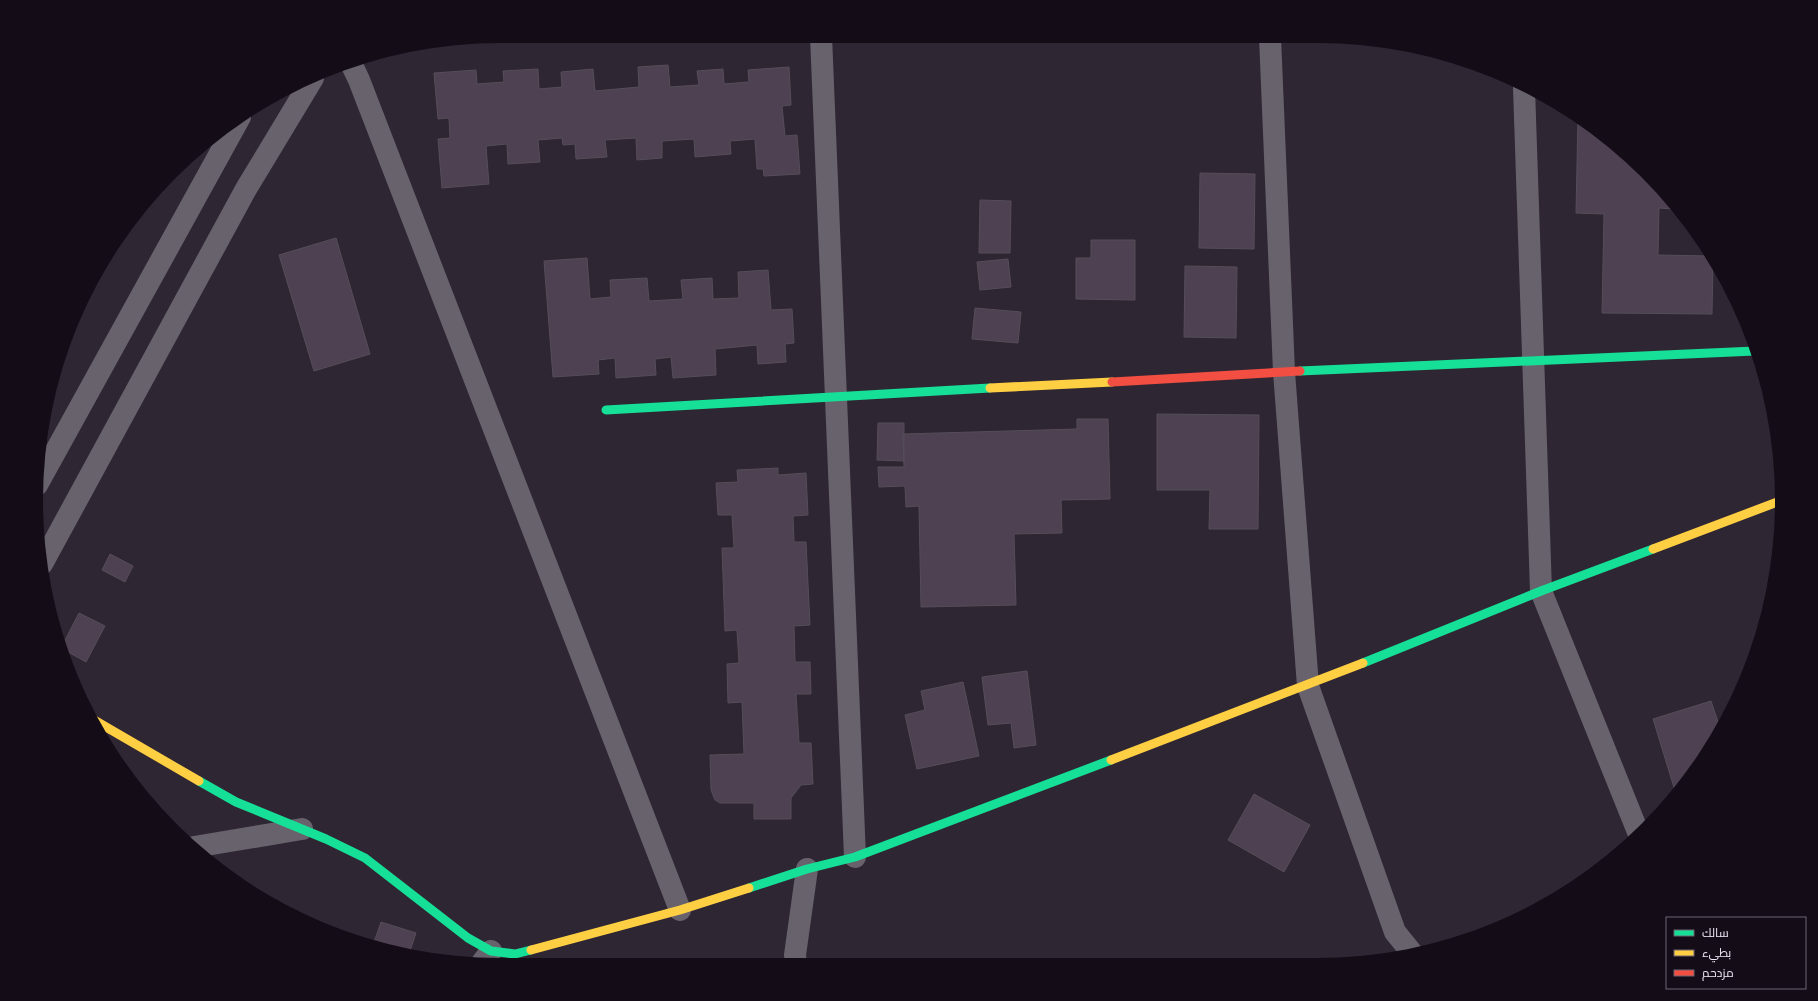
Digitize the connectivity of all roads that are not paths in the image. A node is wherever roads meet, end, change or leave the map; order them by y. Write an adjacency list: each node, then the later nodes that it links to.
1 (821, 43): 10 (street)
2 (1270, 43): 9 (street)
3 (353, 67): 23 (street)
4 (309, 85): 14 (street)
5 (1524, 92): 8 (street)
6 (233, 130): 12 (street)
7 (1750, 351): 8 (street)
8 (1532, 362): 9 (street); 15 (street)
9 (1284, 372): 10 (street); 16 (street)
10 (837, 396): 11 (street); 21 (street)
11 (606, 410)
12 (44, 472)
13 (1775, 503): 15 (street)
14 (47, 556)
15 (1541, 591): 16 (street); 18 (street)
16 (1308, 686): 21 (street); 24 (street)
17 (101, 724): 19 (street)
18 (1636, 828)
19 (302, 829): 20 (street); 25 (street)
20 (201, 846)
21 (855, 857): 22 (street)
22 (808, 869): 23 (street); 27 (street)
23 (680, 910): 26 (street)
24 (1408, 949)
25 (486, 958)
26 (489, 958)
27 (795, 958)

